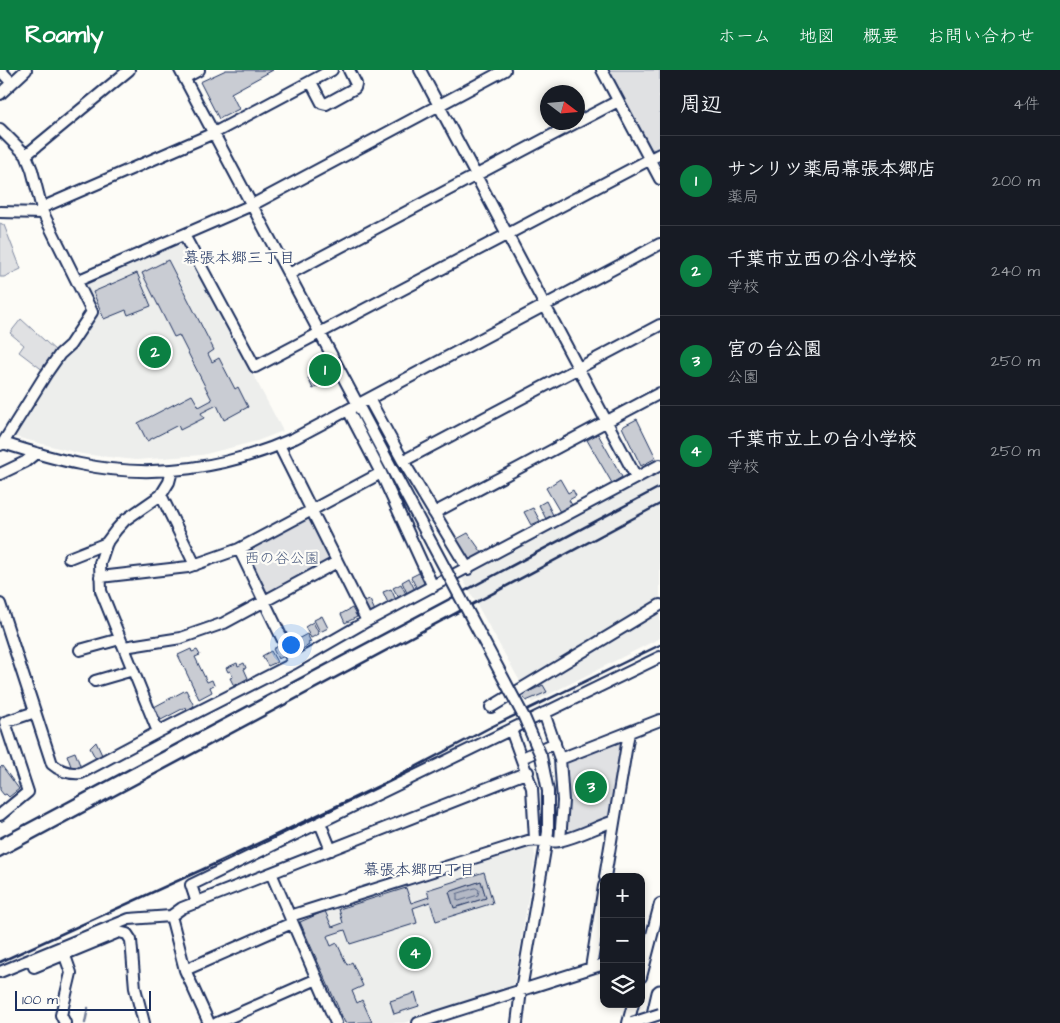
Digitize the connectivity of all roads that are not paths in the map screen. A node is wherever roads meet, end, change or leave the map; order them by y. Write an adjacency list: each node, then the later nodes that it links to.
1 (0, 70): 13 (street)
2 (26, 70): 13 (street)
3 (199, 70): 11 (street)
4 (332, 70): 12 (street)
5 (349, 70): 12 (street)
6 (420, 70): 16 (street)
7 (505, 70): 10 (street)
8 (602, 70): 15 (street)
9 (125, 71): 21 (street)
10 (493, 73): 16 (street)
11 (182, 74): 19 (street)
12 (310, 82): 19 (street)
13 (12, 83): 14 (street)
14 (0, 94)
15 (618, 101): 17 (street); 23 (street)
16 (438, 105): 24 (street); 26 (street)
17 (585, 118)
18 (562, 130): 24 (street)
19 (214, 133): 26 (street); 27 (street)
20 (1, 135): 21 (street)
21 (26, 154): 27 (street)
22 (660, 154): 23 (street)
23 (650, 159): 25 (street); 30 (street)
24 (477, 176): 30 (street); 32 (street)
25 (660, 179)
26 (252, 205): 29 (street); 32 (street)
27 (42, 210): 28 (street); 33 (street)
28 (0, 212)
29 (184, 235): 33 (street); 36 (street)
30 (508, 235): 34 (street); 36 (street)
31 (660, 244): 34 (street)
32 (289, 274): 36 (street)
33 (77, 281): 43 (street)
34 (545, 305): 37 (street); 39 (street)
35 (660, 325): 37 (street)
36 (320, 333): 40 (street)
37 (578, 368): 42 (street); 46 (street)
38 (660, 393): 42 (street)
39 (369, 398): 40 (street); 46 (street)
40 (358, 404): 41 (street); 90 (street, bridge)
41 (348, 410): 44 (street); 49 (street)
42 (606, 421): 51 (street); 54 (street)
43 (1, 444): 45 (street)
44 (279, 445): 48 (street); 53 (street)
45 (36, 453): 48 (street); 50 (street)
46 (403, 461): 54 (street)
47 (660, 465): 51 (street)
48 (172, 471): 52 (street)
49 (380, 473): 53 (street); 62 (street)
50 (0, 474)
51 (636, 477): 60 (street)
52 (161, 495): 55 (street); 59 (street)
53 (311, 510): 56 (street); 58 (street)
54 (434, 513): 60 (street)
55 (107, 543): 57 (street); 61 (street)
56 (239, 548): 59 (street); 63 (street)
57 (69, 558)
58 (337, 562): 63 (street); 67 (street)
59 (195, 565): 61 (street)
60 (468, 568): 62 (street)
61 (100, 577): 68 (street)
62 (433, 587): 67 (street)
63 (265, 601): 68 (street); 71 (street)
64 (0, 604): 66 (street)
65 (660, 605): 74 (street)
66 (2, 619): 75 (street)
67 (367, 621): 71 (street)
68 (122, 643): 69 (street); 72 (street)
69 (80, 650)
70 (660, 657): 76 (street)
71 (294, 663): 79 (street)
72 (133, 670): 73 (street); 79 (street)
73 (96, 681)
74 (491, 707)
75 (35, 712): 79 (street); 85 (street)
76 (544, 713): 78 (street); 81 (street)
77 (660, 720): 80 (street)
78 (511, 730): 82 (street); 87 (street)
79 (158, 732)
80 (629, 732): 83 (street); 86 (street)
81 (555, 743): 82 (street); 83 (street)
82 (522, 758): 84 (street)
83 (560, 759): 89 (street)
84 (528, 772): 88 (street); 91 (street)
85 (0, 815)
86 (614, 820): 89 (street); 93 (street)
87 (320, 823): 91 (street); 94 (street)
88 (535, 839): 90 (street); 98 (street)
89 (560, 841): 90 (street)
90 (546, 843): 107 (street)
91 (330, 850): 92 (street)
92 (272, 873): 94 (street); 98 (street)
93 (606, 873)
94 (197, 903): 97 (street)
95 (660, 904): 99 (street)
96 (600, 911): 103 (street)
97 (171, 916): 101 (street); 104 (street)
98 (291, 920): 104 (street); 106 (street)
99 (645, 950)
100 (65, 956): 101 (street); 111 (street); 112 (street)
101 (31, 959): 105 (street)
102 (600, 965): 103 (street)
103 (591, 968): 107 (street)
104 (185, 970): 113 (street)
105 (0, 972)
106 (317, 979): 114 (street); 115 (street)
107 (521, 990): 116 (street); 117 (street)
108 (660, 993): 120 (highway)
109 (632, 1008): 118 (street)
110 (660, 1014): 119 (street, bridge)
111 (65, 1023)
112 (144, 1023)
113 (209, 1023)
114 (217, 1023)
115 (336, 1023)
116 (418, 1023)
117 (517, 1023)
118 (628, 1023)
119 (632, 1023)
120 (653, 1023)

